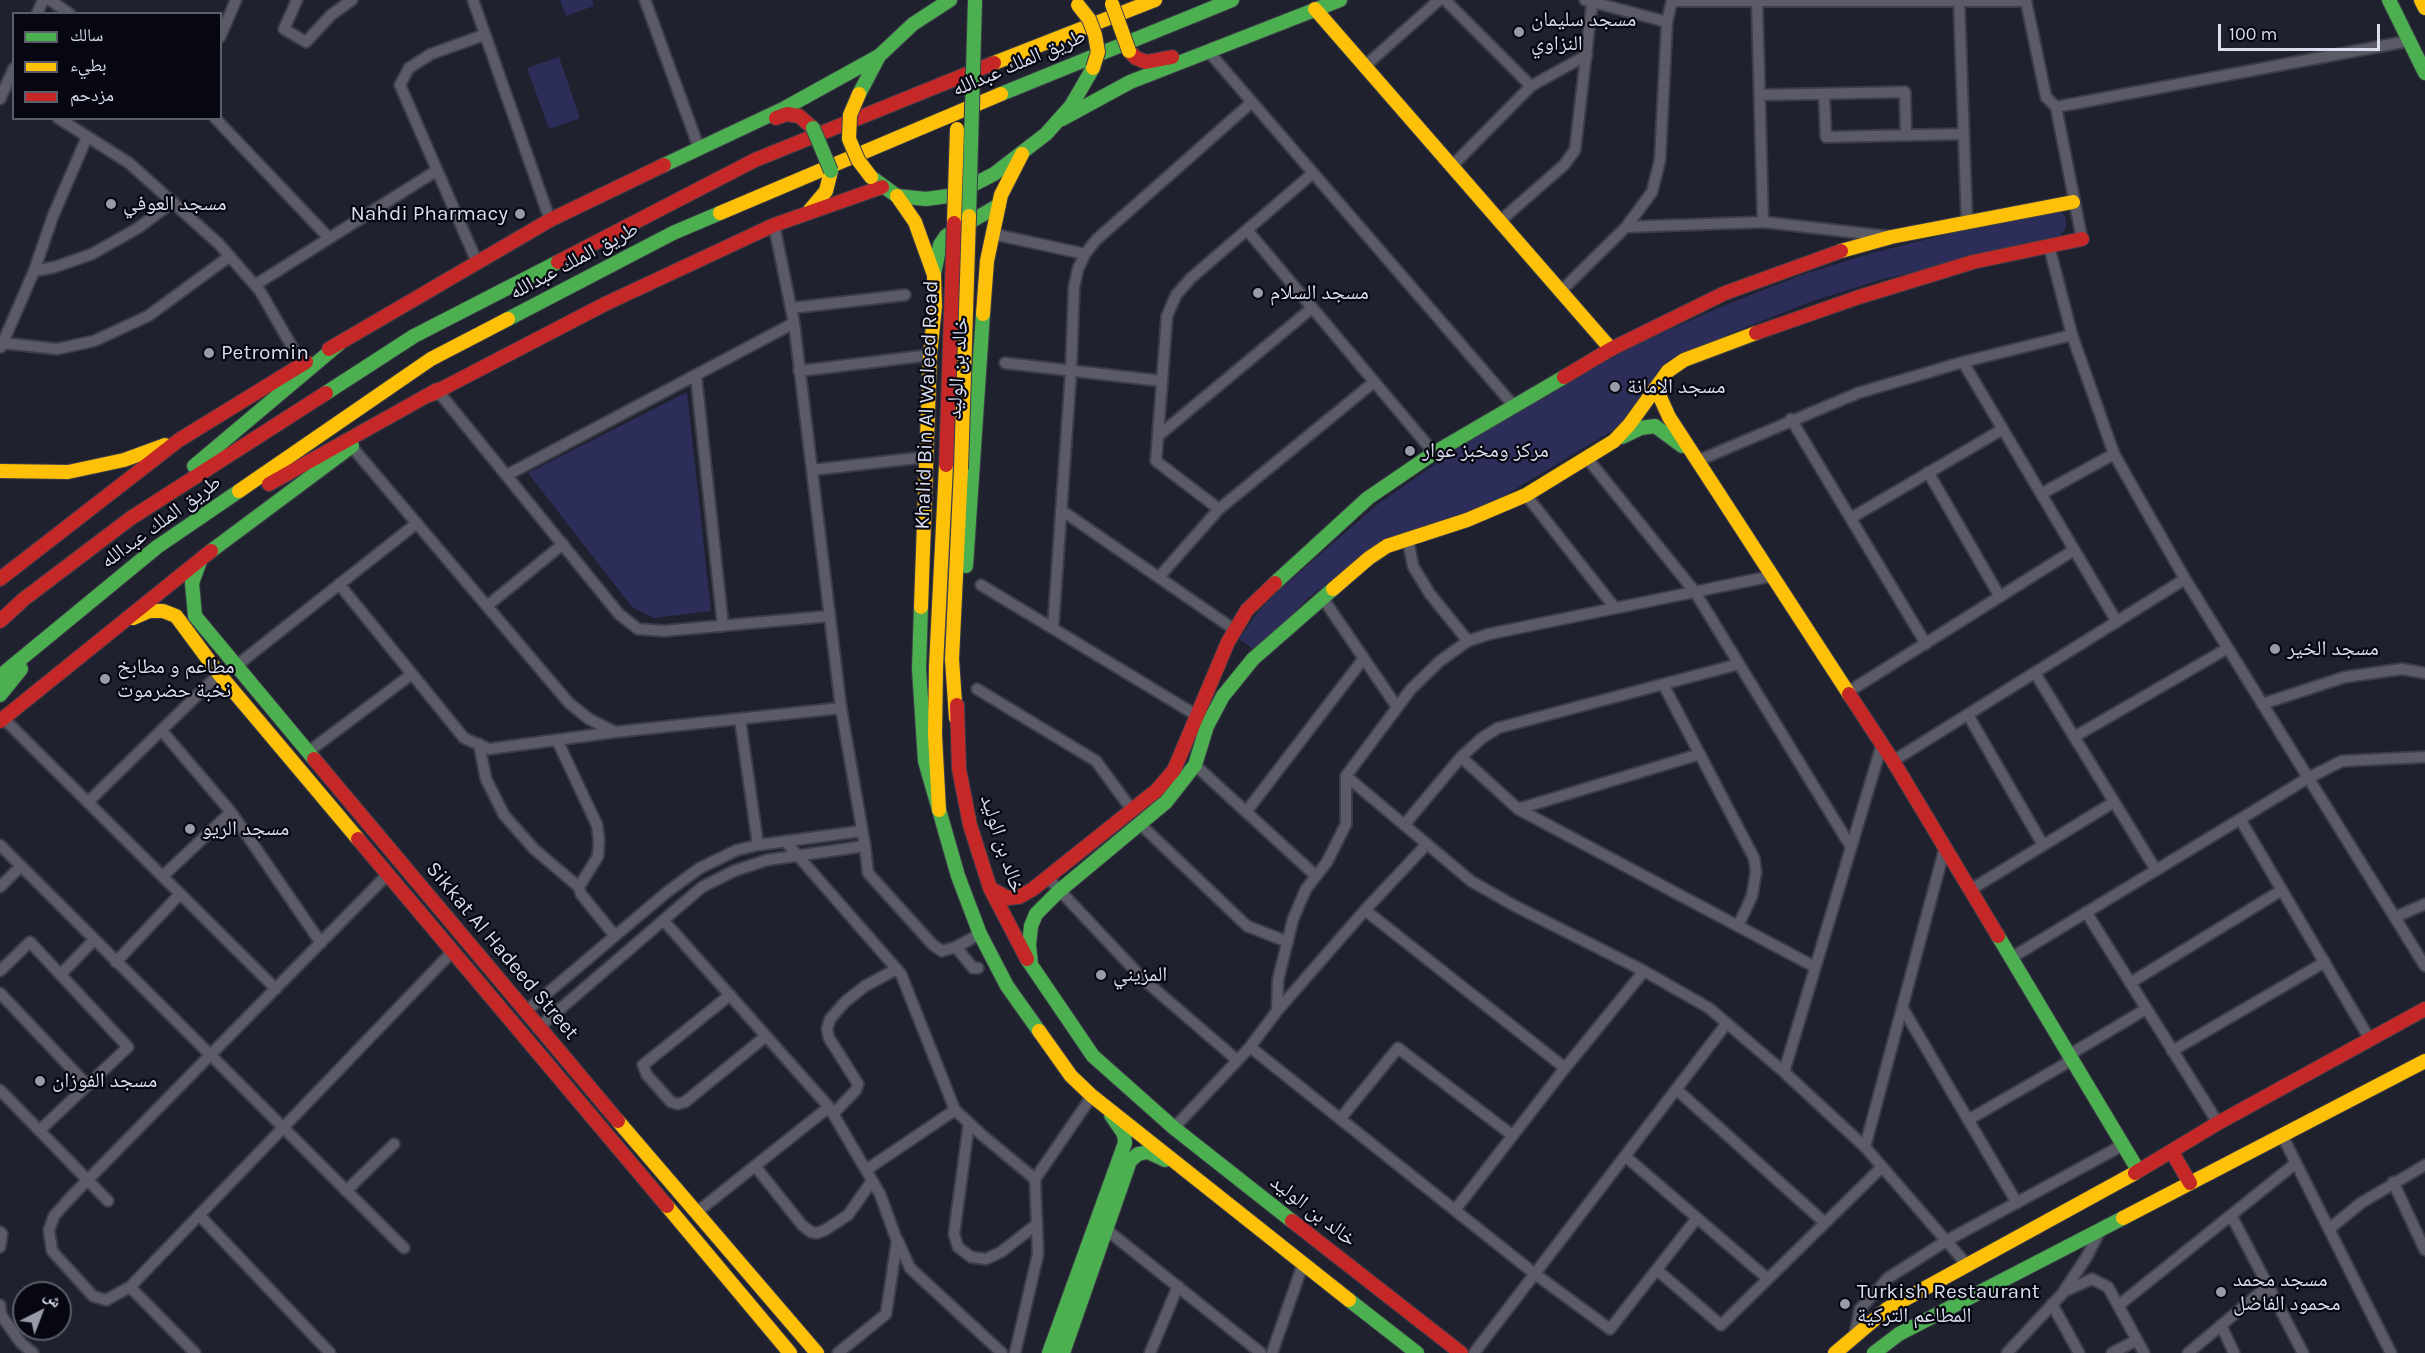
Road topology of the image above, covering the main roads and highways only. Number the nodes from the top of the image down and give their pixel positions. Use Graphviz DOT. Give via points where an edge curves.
graph roads {
  1 [pos="950,0"];
  2 [pos="964,0"];
  3 [pos="975,0"];
  4 [pos="1155,0"];
  5 [pos="1232,0"];
  6 [pos="1340,0"];
  7 [pos="2389,0"];
  8 [pos="2421,0"];
  9 [pos="1112,2"];
  10 [pos="1075,3"];
  11 [pos="932,6"];
  12 [pos="2425,8"];
  13 [pos="1315,9"];
  14 [pos="879,56"];
  15 [pos="1186,60"];
  16 [pos="2425,73"];
  17 [pos="753,122"];
  18 [pos="1057,122"];
  19 [pos="1022,154"];
  20 [pos="882,187"];
  21 [pos="897,196"];
  22 [pos="2073,202"];
  23 [pos="999,205"];
  24 [pos="805,214"];
  25 [pos="2082,239"];
  26 [pos="934,275"];
  27 [pos="339,344"];
  28 [pos="1611,349"];
  29 [pos="1661,381"];
  30 [pos="437,390"];
  31 [pos="180,440"];
  32 [pos="1614,441"];
  33 [pos="1697,461"];
  34 [pos="0,471"];
  35 [pos="131,519"];
  36 [pos="157,547"];
  37 [pos="201,561"];
  38 [pos="0,579"];
  39 [pos="24,599"];
  40 [pos="0,615"];
  41 [pos="195,616"];
  42 [pos="0,621"];
  43 [pos="119,624"];
  44 [pos="184,625"];
  45 [pos="52,631"];
  46 [pos="0,676"];
  47 [pos="0,695"];
  48 [pos="956,718"];
  49 [pos="2,720"];
  50 [pos="939,810"];
  51 [pos="990,888"];
  52 [pos="1031,967"];
  53 [pos="2425,1009"];
  54 [pos="2425,1061"];
  55 [pos="1092,1096"];
  56 [pos="2172,1152"];
  57 [pos="2138,1170"];
  58 [pos="1184,1171"];
  59 [pos="2190,1183"];
  60 [pos="790,1353"];
  61 [pos="817,1353"];
  62 [pos="1049,1353"];
  63 [pos="1063,1353"];
  64 [pos="1417,1353"];
  65 [pos="1461,1353"];
  66 [pos="1835,1353"];
  67 [pos="1874,1353"];
  1 -- 11 [label="main road, خالد بن الوليد"];
  2 -- 50 [label="main road, Khalid Bin Al Waleed Road, bridge" via="936,666"];
  3 -- 48 [label="main road, Khalid Bin Al Waleed Road, bridge" via="952,659"];
  4 -- 35 [label="main road, طريق الملك عبدالله" via="754,160 414,336"];
  5 -- 36 [label="main road, طريق الملك عبدالله" via="1085,58 673,233 431,359"];
  6 -- 13 [label="main road"];
  7 -- 16 [label="main road"];
  8 -- 12 [label="main road"];
  9 -- 15 [label="main road, bridge" via="1129,51 1136,58 1146,62 1174,57"];
  10 -- 18 [label="main road, خالد بن الوليد, bridge" via="1089,19 1098,52 1071,106"];
  11 -- 14 [label="main road, خالد بن الوليد"];
  13 -- 15 [label="main road"];
  13 -- 28 [label="main road"];
  14 -- 17 [label="main road"];
  14 -- 20 [label="main road, خالد بن الوليد, bridge" via="850,115 849,139 858,160"];
  15 -- 18 [label="main road" via="1130,82"];
  17 -- 24 [label="main road, bridge" via="793,114 813,128 831,171 822,198"];
  17 -- 27 [label="main road" via="550,220"];
  18 -- 19 [label="main road, خالد بن الوليد"];
  19 -- 21 [label="main road, خالد بن الوليد" via="994,174 948,196"];
  19 -- 23 [label="main road, خالد بن الوليد" via="1006,182"];
  20 -- 21 [label="main road, خالد بن الوليد"];
  20 -- 24 [label="main road"];
  21 -- 26 [label="main road, خالد بن الوليد" via="915,222"];
  22 -- 28 [label="main road" via="1847,249 1725,293"];
  23 -- 26 [label="main road" via="946,236 940,245"];
  23 -- 48 [label="main road, خالد بن الوليد" via="984,295"];
  24 -- 30 [label="main road" via="605,304"];
  25 -- 29 [label="main road" via="1973,262 1859,297 1684,360"];
  26 -- 50 [label="main road, خالد بن الوليد" via="920,699 925,761"];
  27 -- 31 [label="main road"];
  27 -- 35 [label="main road"];
  28 -- 51 [label="main road" via="1434,453 1368,498 1247,610 1174,770 1157,790 1019,897 1008,898"];
  29 -- 32 [label="main road"];
  29 -- 33 [label="main road" via="1660,397 1669,417"];
  30 -- 36 [label="main road"];
  30 -- 37 [label="main road" via="270,505"];
  31 -- 34 [label="main road" via="124,460 68,472"];
  31 -- 38 [label="main road"];
  32 -- 33 [label="main road" via="1655,426"];
  32 -- 52 [label="main road" via="1526,495 1467,520 1387,546 1253,659 1223,696 1207,726 1195,765 1166,802 1036,914 1029,945"];
  33 -- 57 [label="main road" via="1893,761"];
  35 -- 39 [label="main road, طريق الملك عبدالله"];
  36 -- 45 [label="main road, طريق الملك عبدالله"];
  37 -- 41 [label="main road" via="192,583"];
  37 -- 43 [label="main road"];
  39 -- 40 [label="main road"];
  39 -- 42 [label="main road, طريق الملك عبدالله"];
  41 -- 44 [label="main road"];
  41 -- 61 [label="main road, Sikkat Al Hadeed Street" via="538,1028"];
  43 -- 44 [label="main road, Sikkat Al Hadeed Street" via="149,611 163,611 176,616"];
  43 -- 49 [label="main road"];
  44 -- 60 [label="main road, Sikkat Al Hadeed Street" via="219,674"];
  45 -- 46 [label="main road, طريق الملك عبدالله"];
  45 -- 47 [label="main road"];
  48 -- 51 [label="main road, خالد بن الوليد" via="958,770"];
  50 -- 55 [label="main road, خالد بن الوليد" via="980,934 1007,986 1071,1076"];
  51 -- 52 [label="main road, خالد بن الوليد"];
  52 -- 65 [label="main road, خالد بن الوليد" via="1094,1056 1174,1128"];
  53 -- 56 [label="main road"];
  54 -- 59 [label="main road"];
  55 -- 58 [label="main road, خالد بن الوليد"];
  55 -- 62 [label="main road" via="1116,1121 1125,1143"];
  56 -- 57 [label="main road"];
  56 -- 59 [label="main road"];
  57 -- 66 [label="main road" via="1887,1309"];
  58 -- 63 [label="main road" via="1148,1152 1130,1161"];
  58 -- 64 [label="main road, خالد بن الوليد"];
  59 -- 67 [label="main road" via="1899,1334"];
}
